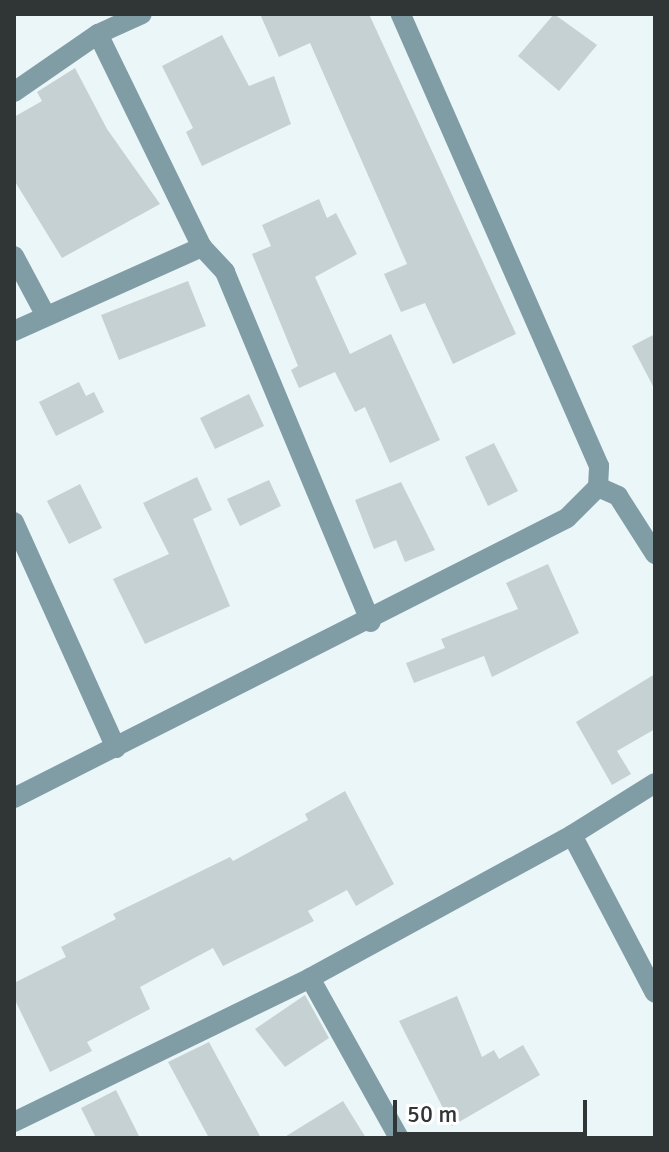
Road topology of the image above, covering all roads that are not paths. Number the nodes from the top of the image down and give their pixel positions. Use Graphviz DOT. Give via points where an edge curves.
graph roads {
  1 [pos="142,14"];
  2 [pos="401,14"];
  3 [pos="98,34"];
  4 [pos="14,92"];
  5 [pos="202,247"];
  6 [pos="14,256"];
  7 [pos="46,316"];
  8 [pos="14,331"];
  9 [pos="598,487"];
  10 [pos="14,522"];
  11 [pos="655,554"];
  12 [pos="371,622"];
  13 [pos="116,748"];
  14 [pos="655,783"];
  15 [pos="14,798"];
  16 [pos="572,835"];
  17 [pos="310,978"];
  18 [pos="655,993"];
  19 [pos="14,1122"];
  20 [pos="399,1138"];
  1 -- 3 [label="street"];
  2 -- 9 [label="street" via="599,466"];
  3 -- 4 [label="street"];
  3 -- 5 [label="street"];
  5 -- 7 [label="street"];
  5 -- 12 [label="street" via="225,272"];
  6 -- 7 [label="street"];
  7 -- 8 [label="street"];
  9 -- 11 [label="street" via="618,496"];
  9 -- 12 [label="street" via="567,518"];
  10 -- 13 [label="street"];
  12 -- 13 [label="street"];
  13 -- 15 [label="street"];
  14 -- 16 [label="street"];
  16 -- 17 [label="street"];
  16 -- 18 [label="street"];
  17 -- 19 [label="street"];
  17 -- 20 [label="street"];
}
